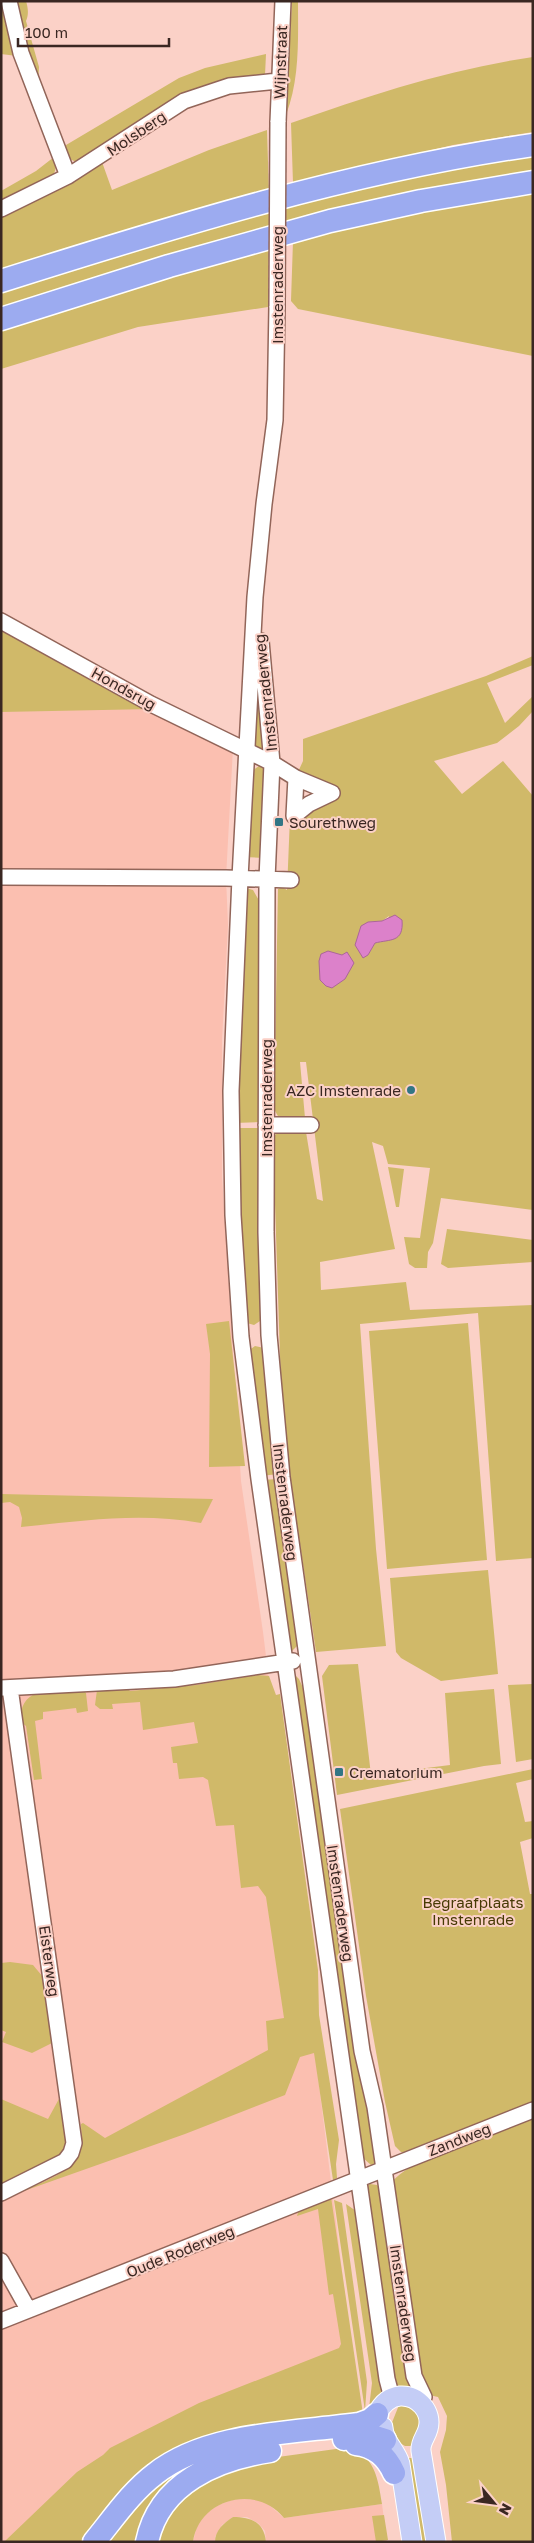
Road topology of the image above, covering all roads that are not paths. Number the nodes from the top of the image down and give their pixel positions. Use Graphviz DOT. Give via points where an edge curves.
graph roads {
  1 [pos="9,1"];
  2 [pos="283,1"];
  3 [pos="278,81"];
  4 [pos="278,122"];
  5 [pos="533,145"];
  6 [pos="68,176"];
  7 [pos="533,182"];
  8 [pos="1,209"];
  9 [pos="1,282"];
  10 [pos="1,319"];
  11 [pos="255,597"];
  12 [pos="1,621"];
  13 [pos="248,752"];
  14 [pos="272,763"];
  15 [pos="296,778"];
  16 [pos="1,877"];
  17 [pos="240,878"];
  18 [pos="267,879"];
  19 [pos="291,880"];
  20 [pos="266,1125"];
  21 [pos="311,1125"];
  22 [pos="306,1659"];
  23 [pos="285,1662"];
  24 [pos="6,1688"];
  25 [pos="533,2110"];
  26 [pos="385,2168"];
  27 [pos="358,2179"];
  28 [pos="1,2193"];
  29 [pos="1,2261"];
  30 [pos="28,2309"];
  31 [pos="1,2321"];
  32 [pos="424,2396"];
  33 [pos="384,2405"];
  34 [pos="329,2441"];
  35 [pos="389,2444"];
  36 [pos="425,2448"];
  37 [pos="394,2473"];
  38 [pos="94,2542"];
  39 [pos="147,2542"];
  40 [pos="404,2542"];
  41 [pos="412,2542"];
  42 [pos="436,2542"];
  1 -- 6 [label="street" via="27,69"];
  2 -- 3 [label="street, Wijnstraat"];
  3 -- 4 [label="street, Wijnstraat"];
  3 -- 6 [label="street, Molsberg" via="229,86 184,101"];
  4 -- 11 [label="street, Imstenraderweg, bridge" via="275,420"];
  5 -- 9 [label="highway" via="315,189 150,234"];
  6 -- 8 [label="street, Molsberg"];
  7 -- 10 [label="highway" via="330,221 169,266"];
  11 -- 13 [label="street, Imstenraderweg"];
  11 -- 14 [label="street, Imstenraderweg"];
  12 -- 13 [label="street, Hondsrug" via="151,704"];
  13 -- 14 [label="street, Hondsrug"];
  13 -- 17 [label="street, Imstenraderweg"];
  14 -- 15 [label="street, Hondsrug"];
  14 -- 18 [label="street, Imstenraderweg"];
  16 -- 17 [label="street"];
  17 -- 18 [label="street"];
  17 -- 23 [label="street, Imstenraderweg" via="231,1091 233,1214 242,1337"];
  18 -- 19 [label="street"];
  18 -- 20 [label="street, Imstenraderweg"];
  20 -- 21 [label="street"];
  20 -- 22 [label="street, Imstenraderweg" via="269,1335 282,1477"];
  22 -- 23 [label="street, Eisterweg"];
  22 -- 26 [label="street, Imstenraderweg" via="362,2051"];
  23 -- 24 [label="street, Eisterweg" via="174,1679"];
  23 -- 27 [label="street, Imstenraderweg"];
  24 -- 28 [label="street, Eisterweg" via="74,2142 65,2161"];
  25 -- 26 [label="street, Zandweg"];
  26 -- 27 [label="street, Zandweg"];
  26 -- 32 [label="street, Imstenraderweg" via="414,2376"];
  27 -- 30 [label="street, Oude Roderweg" via="60,2300"];
  27 -- 33 [label="street, Imstenraderweg" via="386,2378"];
  29 -- 30 [label="street"];
  30 -- 31 [label="street, Oude Roderweg"];
  32 -- 36 [label="main road" via="434,2406 438,2420 436,2433"];
  33 -- 35 [label="main road" via="390,2410 383,2424"];
  33 -- 36 [label="main road" via="409,2397 419,2402 426,2411 428,2428 421,2444"];
  33 -- 38 [label="highway" via="370,2420 360,2424 232,2442 195,2451 172,2462 139,2487"];
  34 -- 35 [label="highway" via="369,2435"];
  34 -- 37 [label="highway" via="378,2451"];
  34 -- 39 [label="highway" via="241,2456 198,2473 164,2504 154,2520"];
  35 -- 36 [label="main road" via="403,2454"];
  35 -- 41 [label="main road" via="400,2464"];
  36 -- 42 [label="main road"];
  37 -- 40 [label="main road"];
}
